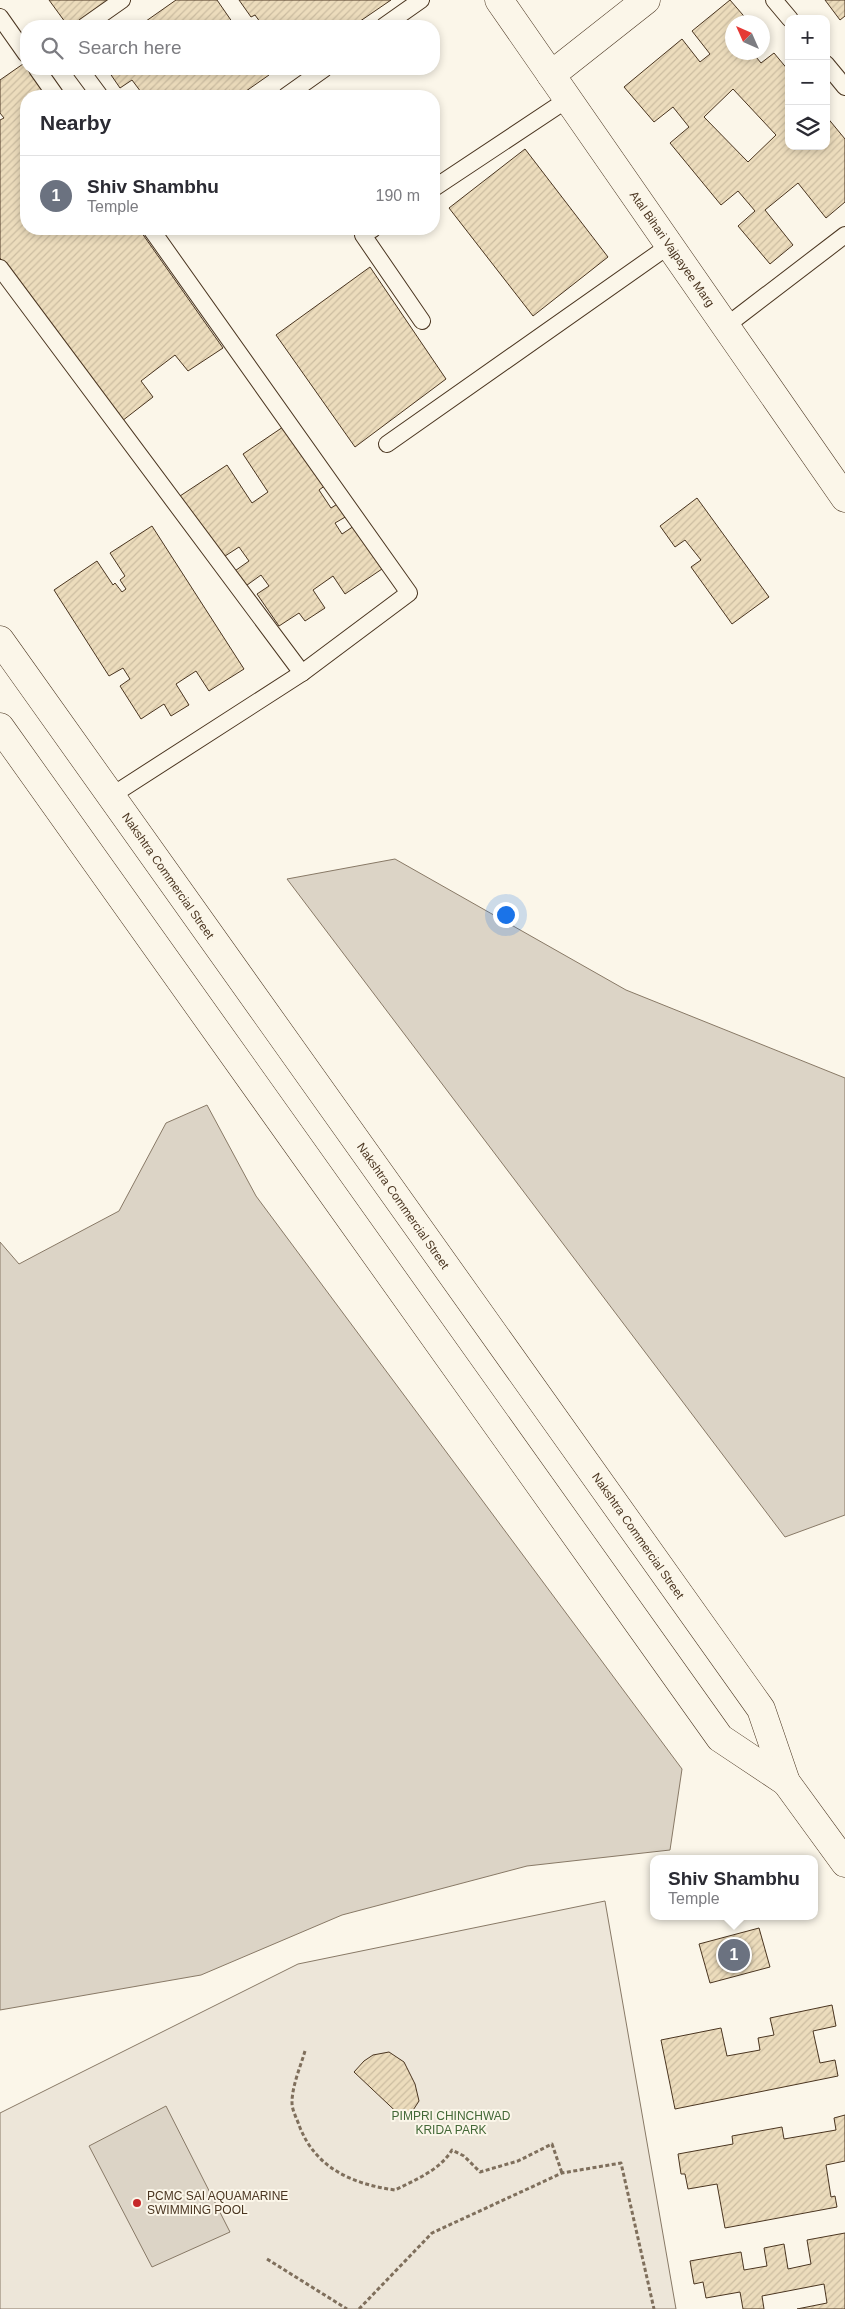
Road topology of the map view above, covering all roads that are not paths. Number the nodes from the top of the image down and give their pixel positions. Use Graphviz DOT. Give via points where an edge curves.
graph roads {
  1 [pos="122,0"];
  2 [pos="420,0"];
  3 [pos="499,0"];
  4 [pos="646,0"];
  5 [pos="774,0"];
  6 [pos="787,15"];
  7 [pos="0,17"];
  8 [pos="94,20"];
  9 [pos="392,20"];
  10 [pos="20,45"];
  11 [pos="830,69"];
  12 [pos="41,75"];
  13 [pos="84,75"];
  14 [pos="316,75"];
  15 [pos="551,75"];
  16 [pos="845,87"];
  17 [pos="52,90"];
  18 [pos="96,90"];
  19 [pos="294,90"];
  20 [pos="568,99"];
  21 [pos="440,184"];
  22 [pos="154,235"];
  23 [pos="363,235"];
  24 [pos="845,235"];
  25 [pos="670,245"];
  26 [pos="0,268"];
  27 [pos="422,321"];
  28 [pos="726,326"];
  29 [pos="387,444"];
  30 [pos="845,498"];
  31 [pos="0,640"];
  32 [pos="302,673"];
  33 [pos="0,727"];
  34 [pos="111,796"];
  35 [pos="786,1782"];
  36 [pos="845,1864"];
  1 -- 8 [label="lane"];
  2 -- 9 [label="lane"];
  3 -- 15 [label="street, Atal Bihari Vajpayee Marg"];
  4 -- 15 [label="street"];
  5 -- 6 [label="lane"];
  7 -- 10 [label="lane"];
  11 -- 16 [label="lane"];
  12 -- 17 [label="lane"];
  13 -- 18 [label="lane"];
  14 -- 19 [label="lane"];
  15 -- 20 [label="street, Atal Bihari Vajpayee Marg"];
  20 -- 21 [label="lane"];
  20 -- 25 [label="street, Atal Bihari Vajpayee Marg"];
  22 -- 32 [label="lane" via="409,593"];
  23 -- 27 [label="lane"];
  24 -- 28 [label="lane"];
  25 -- 28 [label="street, Atal Bihari Vajpayee Marg"];
  25 -- 29 [label="lane"];
  26 -- 32 [label="lane"];
  28 -- 30 [label="street, Atal Bihari Vajpayee Marg"];
  31 -- 34 [label="street, Nakshtra Commercial Street"];
  32 -- 34 [label="lane"];
  33 -- 35 [label="street, Nakshtra Commercial Street" via="720,1738"];
  34 -- 35 [label="street, Nakshtra Commercial Street" via="761,1709"];
  35 -- 36 [label="street, Nakshtra Commercial Street"];
}
